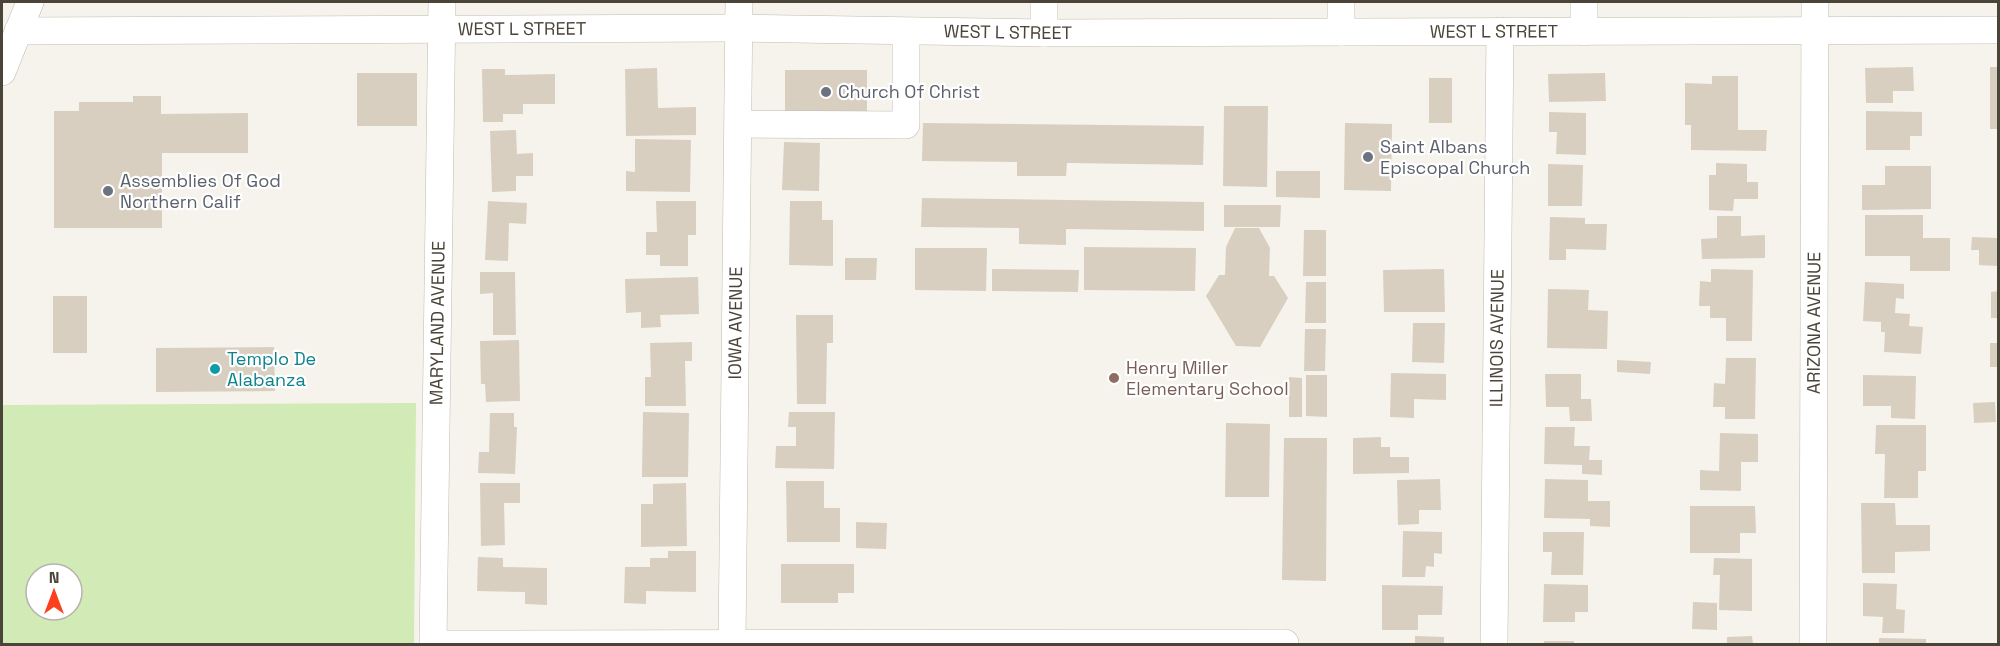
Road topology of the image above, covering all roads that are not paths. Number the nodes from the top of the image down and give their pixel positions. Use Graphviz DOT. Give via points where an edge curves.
graph roads {
  1 [pos="30,2"];
  2 [pos="442,2"];
  3 [pos="739,2"];
  4 [pos="1044,2"];
  5 [pos="1341,2"];
  6 [pos="1584,2"];
  7 [pos="1815,2"];
  8 [pos="739,28"];
  9 [pos="441,29"];
  10 [pos="1814,30"];
  11 [pos="1998,30"];
  12 [pos="18,31"];
  13 [pos="1500,31"];
  14 [pos="1584,32"];
  15 [pos="906,33"];
  16 [pos="1044,33"];
  17 [pos="1341,33"];
  18 [pos="2,72"];
  19 [pos="739,124"];
  20 [pos="1285,643"];
  21 [pos="433,644"];
  22 [pos="732,644"];
  23 [pos="1494,645"];
  24 [pos="1813,645"];
  1 -- 12 [label="street"];
  2 -- 9 [label="street, MARYLAND AVENUE"];
  3 -- 8 [label="street, IOWA AVENUE"];
  4 -- 16 [label="street"];
  5 -- 17 [label="street"];
  6 -- 14 [label="street"];
  7 -- 10 [label="street, ARIZONA AVENUE"];
  8 -- 9 [label="street, WEST L STREET"];
  8 -- 15 [label="street, WEST L STREET"];
  8 -- 19 [label="street, IOWA AVENUE"];
  9 -- 12 [label="street, WEST L STREET"];
  9 -- 21 [label="street, MARYLAND AVENUE"];
  10 -- 11 [label="street, WEST L STREET"];
  10 -- 14 [label="street, WEST L STREET"];
  10 -- 24 [label="street, ARIZONA AVENUE"];
  12 -- 18 [label="street"];
  13 -- 14 [label="street, WEST L STREET"];
  13 -- 17 [label="street, WEST L STREET"];
  13 -- 23 [label="street, ILLINOIS AVENUE"];
  15 -- 16 [label="street, WEST L STREET"];
  15 -- 19 [label="street" via="906,125"];
  16 -- 17 [label="street, WEST L STREET"];
  19 -- 22 [label="street, IOWA AVENUE"];
  20 -- 22 [label="street"];
  21 -- 22 [label="street"];
}
